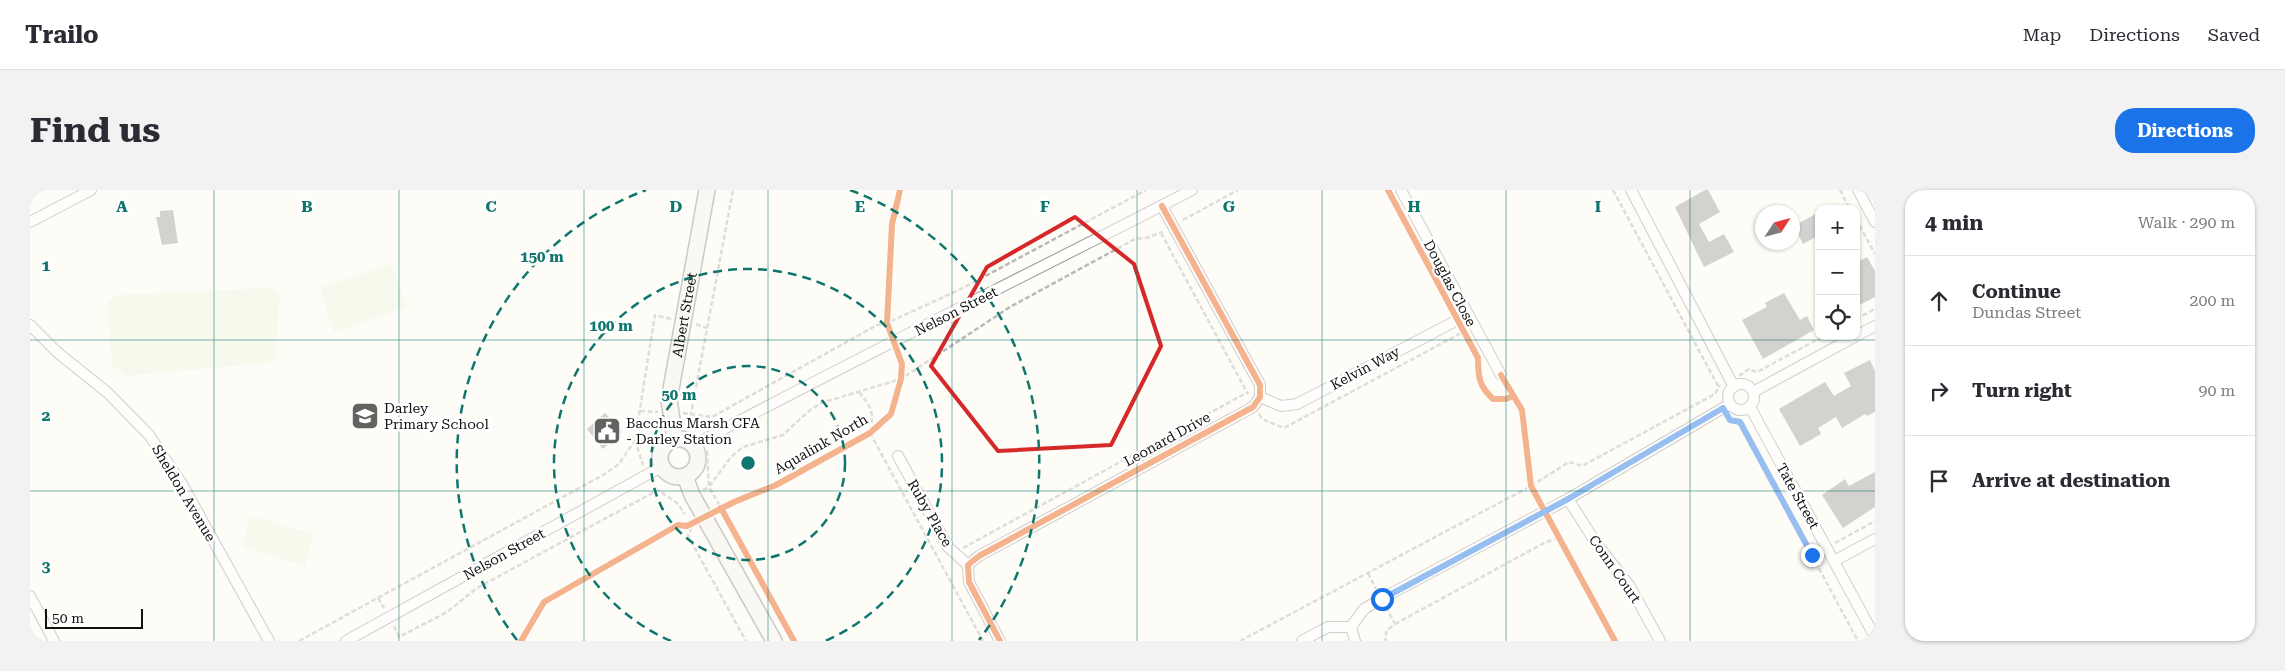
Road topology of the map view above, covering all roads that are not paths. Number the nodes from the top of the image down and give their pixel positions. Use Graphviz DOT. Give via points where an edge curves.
graph roads {
  1 [pos="91,190"];
  2 [pos="707,190"];
  3 [pos="1192,190"];
  4 [pos="1401,190"];
  5 [pos="1631,190"];
  6 [pos="1858,190"];
  7 [pos="1162,206"];
  8 [pos="30,222"];
  9 [pos="1875,222"];
  10 [pos="1467,315"];
  11 [pos="30,325"];
  12 [pos="1875,326"];
  13 [pos="1860,334"];
  14 [pos="1849,340"];
  15 [pos="1501,375"];
  16 [pos="1732,383"];
  17 [pos="1753,392"];
  18 [pos="1260,397"];
  19 [pos="1726,406"];
  20 [pos="1750,407"];
  21 [pos="675,438"];
  22 [pos="698,443"];
  23 [pos="898,456"];
  24 [pos="661,467"];
  25 [pos="685,476"];
  26 [pos="1568,499"];
  27 [pos="1875,539"];
  28 [pos="1834,561"];
  29 [pos="968,565"];
  30 [pos="30,596"];
  31 [pos="1351,627"];
  32 [pos="1875,637"];
  33 [pos="54,641"];
  34 [pos="269,641"];
  35 [pos="346,641"];
  36 [pos="774,641"];
  37 [pos="1000,641"];
  38 [pos="1302,641"];
  39 [pos="1355,641"];
  40 [pos="1660,641"];
  1 -- 8 [label="street"];
  2 -- 21 [label="street, Albert Street" via="669,400"];
  3 -- 7 [label="street, Nelson Street"];
  4 -- 10 [label="street, Douglas Close"];
  5 -- 16 [label="street"];
  6 -- 9 [label="street"];
  7 -- 18 [label="street" via="1260,385"];
  7 -- 22 [label="street, Nelson Street" via="860,357"];
  10 -- 15 [label="street, Douglas Close"];
  10 -- 18 [label="street, Kelvin Way" via="1297,404 1281,406"];
  11 -- 34 [label="street, Sheldon Avenue" via="149,435 182,484"];
  12 -- 13 [label="street"];
  14 -- 17 [label="street"];
  16 -- 17 [label="street" via="1744,385"];
  16 -- 19 [label="street"];
  17 -- 20 [label="street" via="1754,400"];
  18 -- 29 [label="street, Leonard Drive" via="1253,407 979,556"];
  19 -- 20 [label="street" via="1742,410"];
  19 -- 26 [label="street"];
  20 -- 28 [label="street, Tate Street"];
  21 -- 22 [label="street"];
  21 -- 24 [label="street" via="664,444 661,450"];
  22 -- 25 [label="street" via="698,463"];
  23 -- 29 [label="street, Ruby Place" via="948,547"];
  24 -- 25 [label="street" via="671,476"];
  24 -- 35 [label="street, Nelson Street"];
  25 -- 36 [label="street" via="692,495"];
  26 -- 31 [label="street" via="1364,609"];
  26 -- 40 [label="street, Conn Court" via="1596,543 1629,584"];
  27 -- 28 [label="street"];
  28 -- 32 [label="street, Tate Street"];
  29 -- 37 [label="street" via="969,582"];
  30 -- 33 [label="street"];
  31 -- 38 [label="street" via="1328,627"];
  31 -- 39 [label="street"];
}
